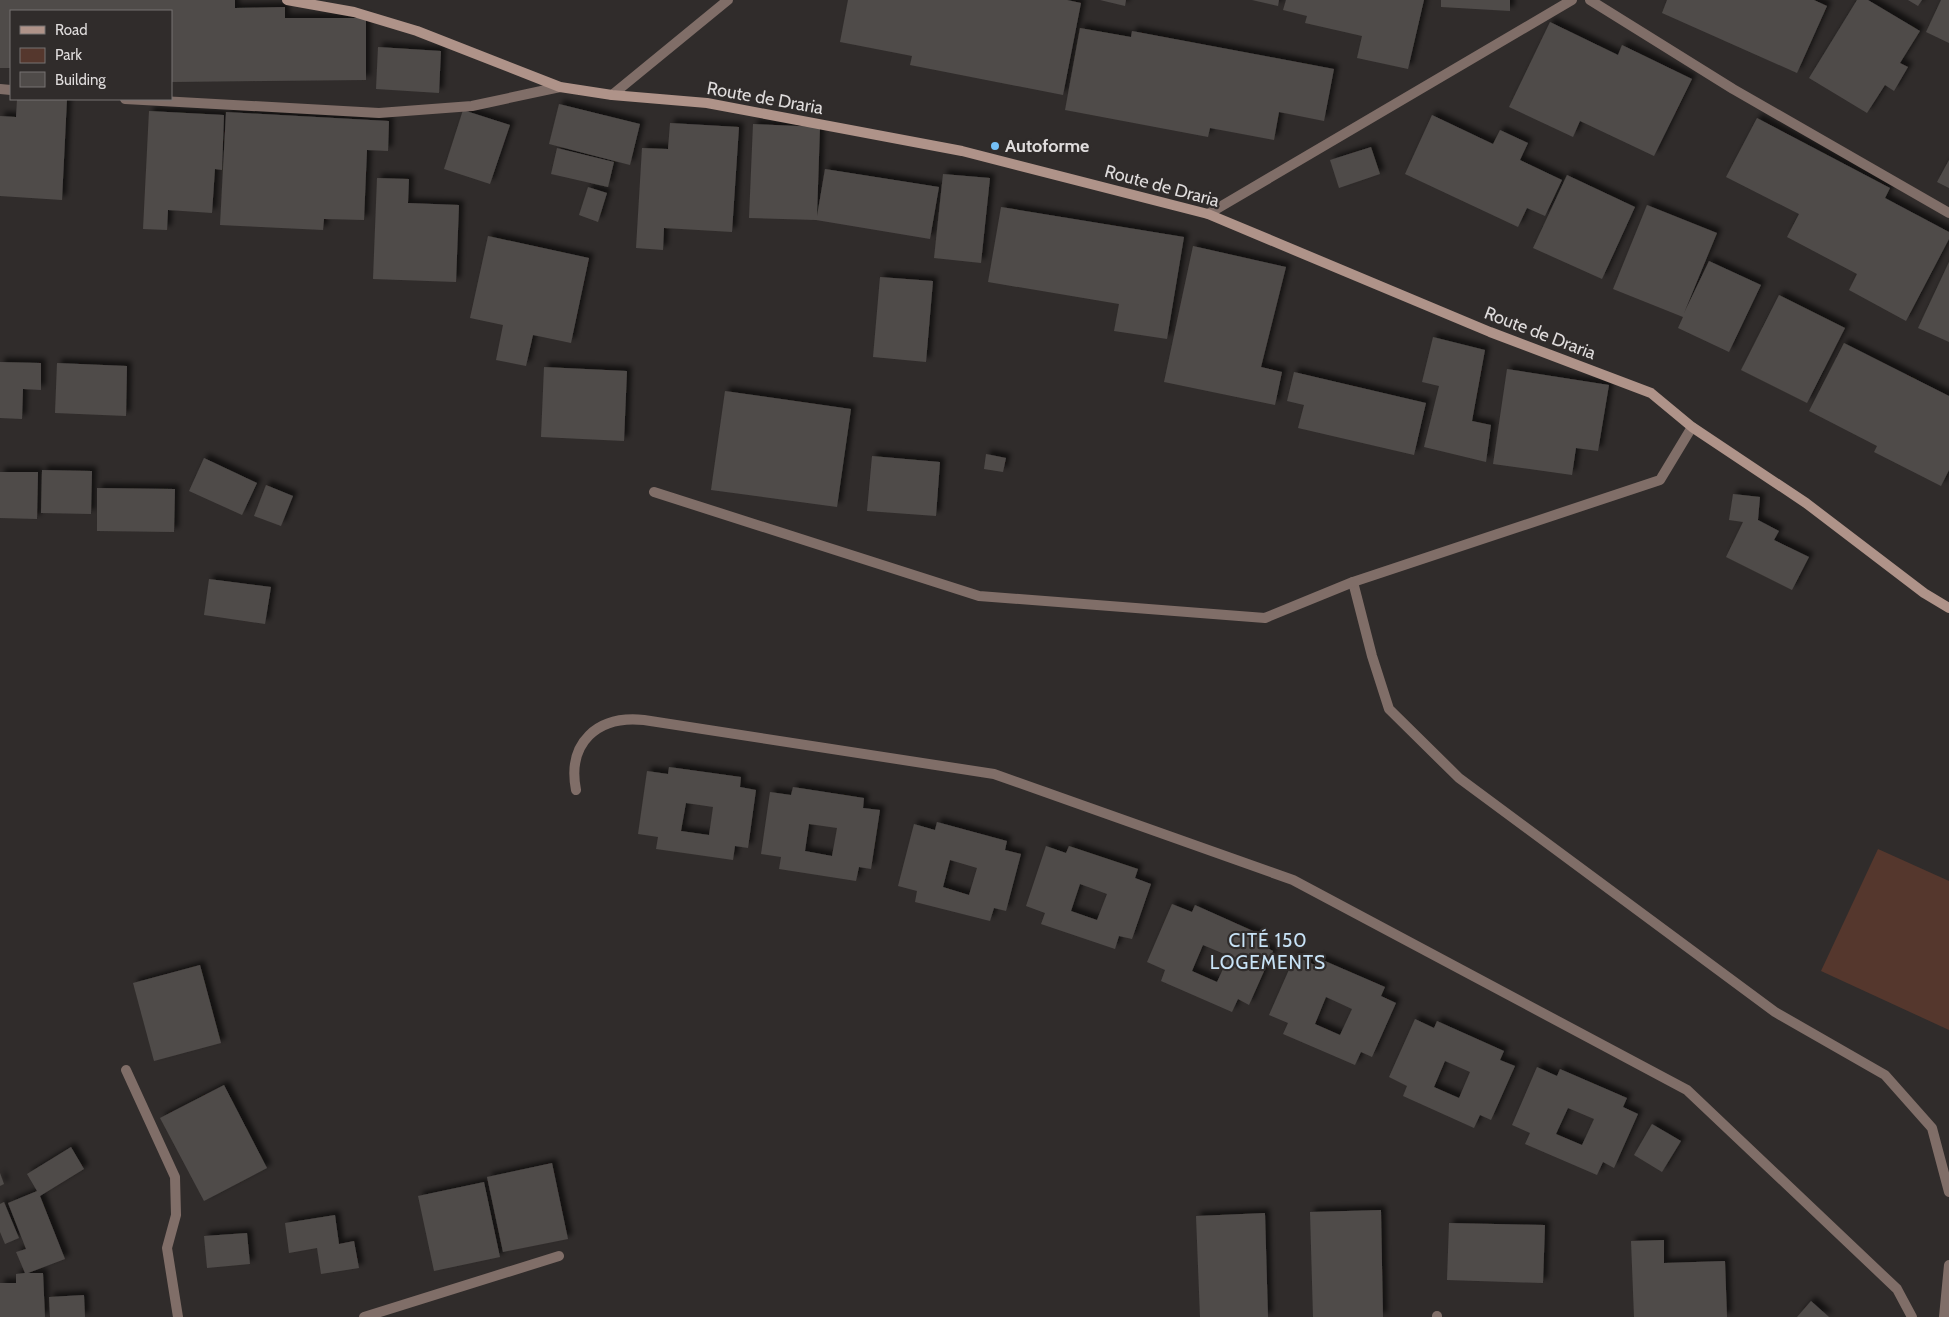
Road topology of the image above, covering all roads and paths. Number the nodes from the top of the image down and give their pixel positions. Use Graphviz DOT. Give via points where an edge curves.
graph roads {
  1 [pos="287,0"];
  2 [pos="728,0"];
  3 [pos="1572,0"];
  4 [pos="1590,0"];
  5 [pos="560,87"];
  6 [pos="612,95"];
  7 [pos="143,100"];
  8 [pos="1949,213"];
  9 [pos="1208,214"];
  10 [pos="1692,427"];
  11 [pos="654,492"];
  12 [pos="1354,582"];
  13 [pos="1949,608"];
  14 [pos="576,790"];
  15 [pos="126,1070"];
  16 [pos="1949,1192"];
  17 [pos="559,1256"];
  18 [pos="1949,1265"];
  19 [pos="178,1317"];
  20 [pos="364,1317"];
  21 [pos="1912,1317"];
  22 [pos="1944,1317"];
  1 -- 5 [label="main road, Route de Draria" via="354,12 417,31"];
  2 -- 6 [label="street"];
  3 -- 9 [label="street"];
  4 -- 8 [label="street" via="1733,89"];
  5 -- 6 [label="main road, Route de Draria"];
  5 -- 7 [label="street" via="472,106 379,113"];
  6 -- 9 [label="main road, Route de Draria" via="707,103 962,151"];
  9 -- 10 [label="main road, Route de Draria" via="1490,332 1650,393"];
  10 -- 12 [label="street" via="1660,480"];
  10 -- 13 [label="main road, Route de Draria" via="1806,503 1924,594"];
  11 -- 12 [label="street" via="978,596 1265,618"];
  12 -- 16 [label="street" via="1389,709 1458,778 1767,1006 1885,1075 1932,1128"];
  14 -- 21 [label="street" via="574,764 586,739 597,728 612,721 644,720 994,774 1293,880 1687,1090 1897,1289"];
  15 -- 19 [label="street" via="175,1177 176,1215 167,1248"];
  17 -- 20 [label="street"];
  18 -- 22 [label="street"];
}
